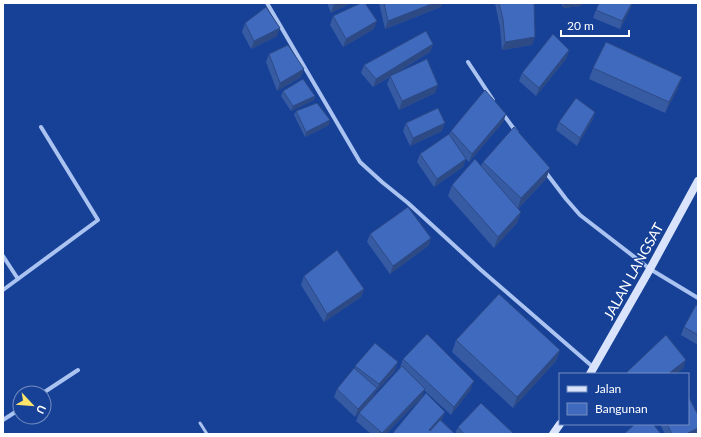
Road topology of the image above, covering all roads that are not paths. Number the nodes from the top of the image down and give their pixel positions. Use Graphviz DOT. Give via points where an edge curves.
graph roads {
  1 [pos="267,3"];
  2 [pos="468,62"];
  3 [pos="496,104"];
  4 [pos="500,110"];
  5 [pos="41,127"];
  6 [pos="518,134"];
  7 [pos="540,164"];
  8 [pos="698,181"];
  9 [pos="3,256"];
  10 [pos="650,269"];
  11 [pos="18,279"];
  12 [pos="3,290"];
  13 [pos="698,298"];
  14 [pos="78,370"];
  15 [pos="592,371"];
  16 [pos="52,388"];
  17 [pos="12,414"];
  18 [pos="3,420"];
  19 [pos="200,423"];
  20 [pos="559,425"];
  21 [pos="207,434"];
  22 [pos="553,434"];
  1 -- 15 [label="street" via="360,162"];
  2 -- 3 [label="street"];
  4 -- 6 [label="street"];
  5 -- 11 [label="street" via="98,220"];
  7 -- 10 [label="street" via="580,215"];
  8 -- 10 [label="street, JALAN LANGSAT"];
  9 -- 11 [label="street"];
  10 -- 13 [label="street"];
  10 -- 15 [label="street, JALAN LANGSAT"];
  11 -- 12 [label="street"];
  14 -- 16 [label="street"];
  17 -- 18 [label="street"];
  19 -- 21 [label="lane"];
  20 -- 22 [label="street"];
}
